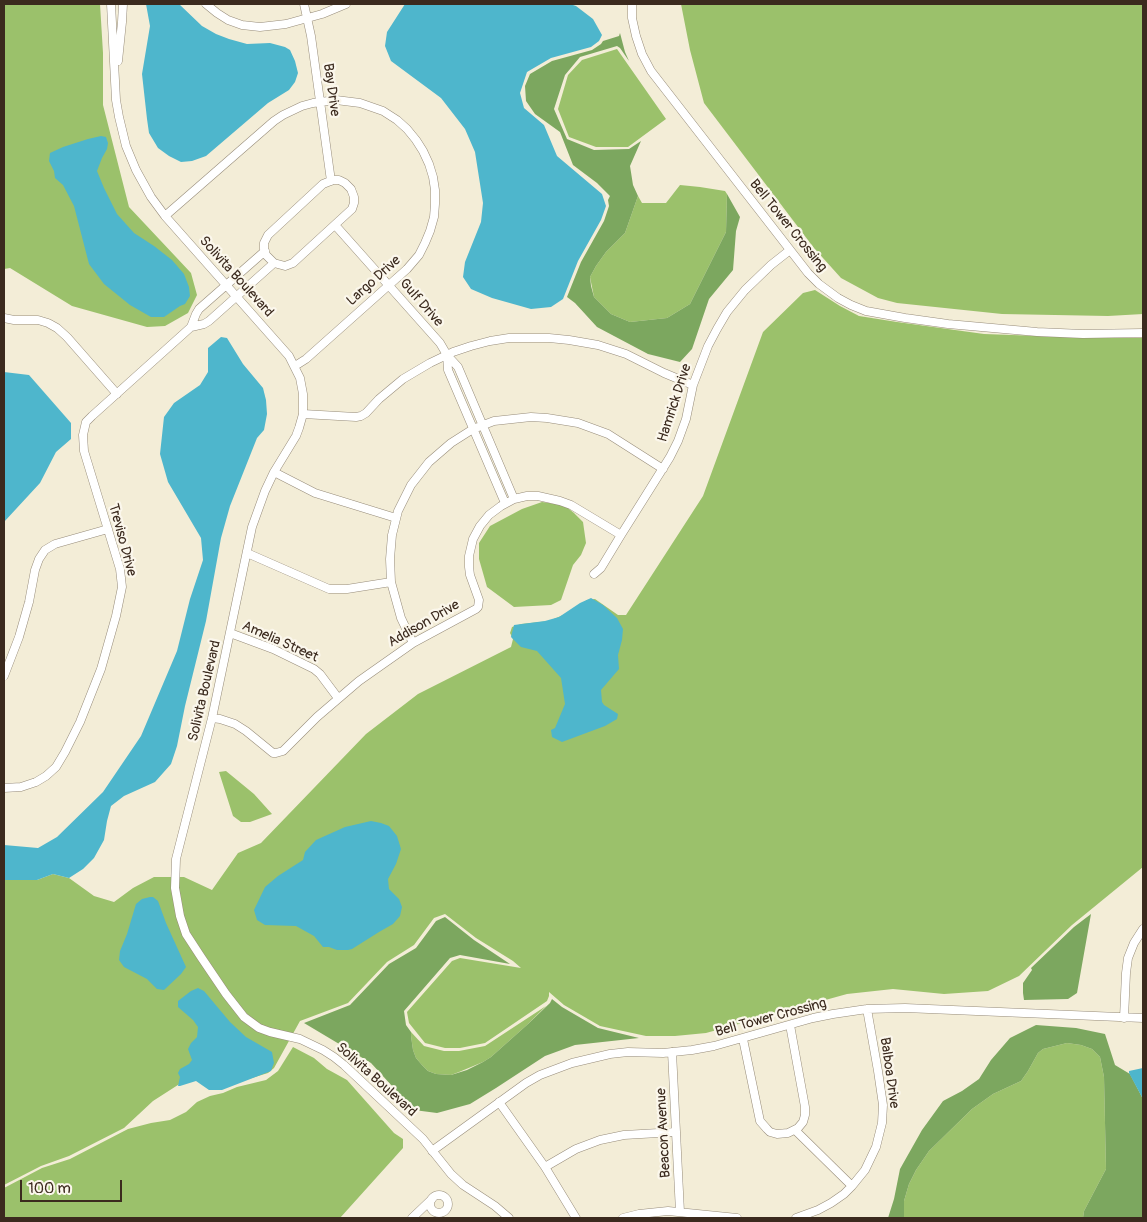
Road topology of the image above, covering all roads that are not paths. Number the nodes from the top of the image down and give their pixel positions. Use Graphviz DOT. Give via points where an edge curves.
graph roads {
  1 [pos="111,4"];
  2 [pos="123,4"];
  3 [pos="206,4"];
  4 [pos="304,4"];
  5 [pos="346,4"];
  6 [pos="632,4"];
  7 [pos="308,18"];
  8 [pos="116,83"];
  9 [pos="319,102"];
  10 [pos="330,180"];
  11 [pos="166,216"];
  12 [pos="335,224"];
  13 [pos="790,250"];
  14 [pos="265,251"];
  15 [pos="274,263"];
  16 [pos="226,285"];
  17 [pos="389,285"];
  18 [pos="237,297"];
  19 [pos="4,318"];
  20 [pos="192,327"];
  21 [pos="1143,333"];
  22 [pos="447,355"];
  23 [pos="295,366"];
  24 [pos="693,385"];
  25 [pos="117,394"];
  26 [pos="303,414"];
  27 [pos="482,425"];
  28 [pos="473,429"];
  29 [pos="663,469"];
  30 [pos="274,472"];
  31 [pos="514,499"];
  32 [pos="505,504"];
  33 [pos="396,518"];
  34 [pos="108,528"];
  35 [pos="621,535"];
  36 [pos="247,553"];
  37 [pos="594,574"];
  38 [pos="391,582"];
  39 [pos="230,633"];
  40 [pos="413,644"];
  41 [pos="4,676"];
  42 [pos="338,698"];
  43 [pos="212,718"];
  44 [pos="4,788"];
  45 [pos="1143,929"];
  46 [pos="867,1009"];
  47 [pos="1124,1018"];
  48 [pos="1143,1018"];
  49 [pos="790,1025"];
  50 [pos="743,1038"];
  51 [pos="672,1052"];
  52 [pos="499,1102"];
  53 [pos="795,1130"];
  54 [pos="676,1132"];
  55 [pos="432,1151"];
  56 [pos="545,1167"];
  57 [pos="852,1186"];
  58 [pos="434,1197"];
  59 [pos="680,1212"];
  60 [pos="412,1218"];
  61 [pos="509,1218"];
  62 [pos="576,1218"];
  63 [pos="623,1218"];
  64 [pos="737,1218"];
  65 [pos="796,1218"];
  1 -- 8 [label="street, Solivita Boulevard"];
  2 -- 8 [label="street, Solivita Boulevard"];
  3 -- 7 [label="street" via="228,20 252,27 277,26"];
  4 -- 7 [label="street, Bay Drive"];
  5 -- 7 [label="street"];
  6 -- 13 [label="street, Bell Tower Crossing" via="636,36 651,71"];
  7 -- 9 [label="street, Bay Drive"];
  8 -- 11 [label="street, Solivita Boulevard" via="122,133 131,160"];
  9 -- 10 [label="street, Bay Drive"];
  9 -- 11 [label="street, Largo Drive" via="292,110 274,122"];
  9 -- 17 [label="street, Largo Drive" via="352,101 383,111 407,129 429,164 435,190 430,231 413,262"];
  10 -- 12 [label="street" via="345,183 354,197 352,209"];
  10 -- 14 [label="street" via="268,235"];
  11 -- 16 [label="street, Solivita Boulevard"];
  12 -- 15 [label="street" via="294,263 285,266"];
  12 -- 17 [label="street, Gulf Drive"];
  13 -- 21 [label="street, Bell Tower Crossing" via="825,290 866,311 984,328 1083,334"];
  13 -- 24 [label="street, Hamrick Drive" via="754,281 727,312 708,346"];
  14 -- 15 [label="street"];
  14 -- 16 [label="street, Treviso Drive"];
  15 -- 18 [label="street, Treviso Drive"];
  16 -- 18 [label="street, Solivita Boulevard"];
  16 -- 20 [label="street, Treviso Drive" via="197,312"];
  17 -- 22 [label="street, Gulf Drive"];
  17 -- 23 [label="street, Largo Drive"];
  18 -- 20 [label="street, Treviso Drive" via="207,323"];
  18 -- 23 [label="street, Solivita Boulevard"];
  19 -- 25 [label="street" via="38,320 57,328"];
  20 -- 25 [label="street, Treviso Drive"];
  22 -- 24 [label="street" via="509,338 570,340 626,354"];
  22 -- 26 [label="street" via="403,379 361,416"];
  22 -- 27 [label="street, Gulf Drive" via="458,367"];
  22 -- 28 [label="street, Gulf Drive" via="448,370"];
  23 -- 26 [label="street, Solivita Boulevard" via="302,386"];
  24 -- 29 [label="street, Hamrick Drive" via="682,430"];
  25 -- 34 [label="street, Treviso Drive" via="86,422 83,435 84,451"];
  26 -- 30 [label="street, Solivita Boulevard" via="300,428"];
  27 -- 28 [label="street"];
  27 -- 29 [label="street" via="531,417 578,423 608,434"];
  27 -- 31 [label="street, Gulf Drive"];
  28 -- 32 [label="street, Gulf Drive"];
  28 -- 33 [label="street" via="443,449 422,469"];
  29 -- 35 [label="street, Hamrick Drive"];
  30 -- 33 [label="street" via="315,493"];
  30 -- 36 [label="street, Solivita Boulevard" via="258,508"];
  31 -- 32 [label="street, Addison Drive"];
  31 -- 35 [label="street, Addison Drive" via="538,496 560,501"];
  32 -- 40 [label="street, Addison Drive" via="484,520 471,546 469,567 479,600 478,607"];
  33 -- 38 [label="street" via="390,547"];
  34 -- 41 [label="street" via="45,550 35,570 30,602"];
  34 -- 44 [label="street, Treviso Drive" via="122,587 101,670 80,722 56,767 36,782"];
  35 -- 37 [label="street, Hamrick Drive"];
  36 -- 38 [label="street" via="334,590"];
  36 -- 39 [label="street, Solivita Boulevard"];
  38 -- 40 [label="street" via="400,618"];
  39 -- 42 [label="street, Amelia Street" via="314,669"];
  39 -- 43 [label="street, Solivita Boulevard"];
  40 -- 42 [label="street, Addison Drive"];
  42 -- 43 [label="street, Addison Drive" via="283,751 276,753 236,724"];
  43 -- 55 [label="street, Solivita Boulevard" via="175,868 176,897 186,934 244,1017 259,1028 300,1039 334,1057"];
  45 -- 47 [label="street" via="1128,958"];
  46 -- 47 [label="street, Bell Tower Crossing"];
  46 -- 49 [label="street, Bell Tower Crossing"];
  46 -- 57 [label="street, Balboa Drive" via="883,1114 873,1155"];
  47 -- 48 [label="street, Bell Tower Crossing"];
  49 -- 50 [label="street, Bell Tower Crossing"];
  49 -- 53 [label="street" via="805,1107 802,1122"];
  50 -- 51 [label="street, Bell Tower Crossing"];
  50 -- 53 [label="street" via="760,1120 773,1133"];
  51 -- 52 [label="street, Bell Tower Crossing" via="628,1052 572,1063 540,1075"];
  51 -- 54 [label="street, Beacon Avenue"];
  52 -- 55 [label="street, Bell Tower Crossing"];
  52 -- 56 [label="street"];
  53 -- 57 [label="street"];
  54 -- 56 [label="street" via="600,1140"];
  54 -- 59 [label="street, Beacon Avenue"];
  55 -- 61 [label="street, Solivita Boulevard" via="463,1185"];
  56 -- 62 [label="street"];
  57 -- 65 [label="street, Balboa Drive" via="832,1203"];
  58 -- 60 [label="street"];
  59 -- 63 [label="street" via="654,1212"];
  59 -- 64 [label="street"];
}
